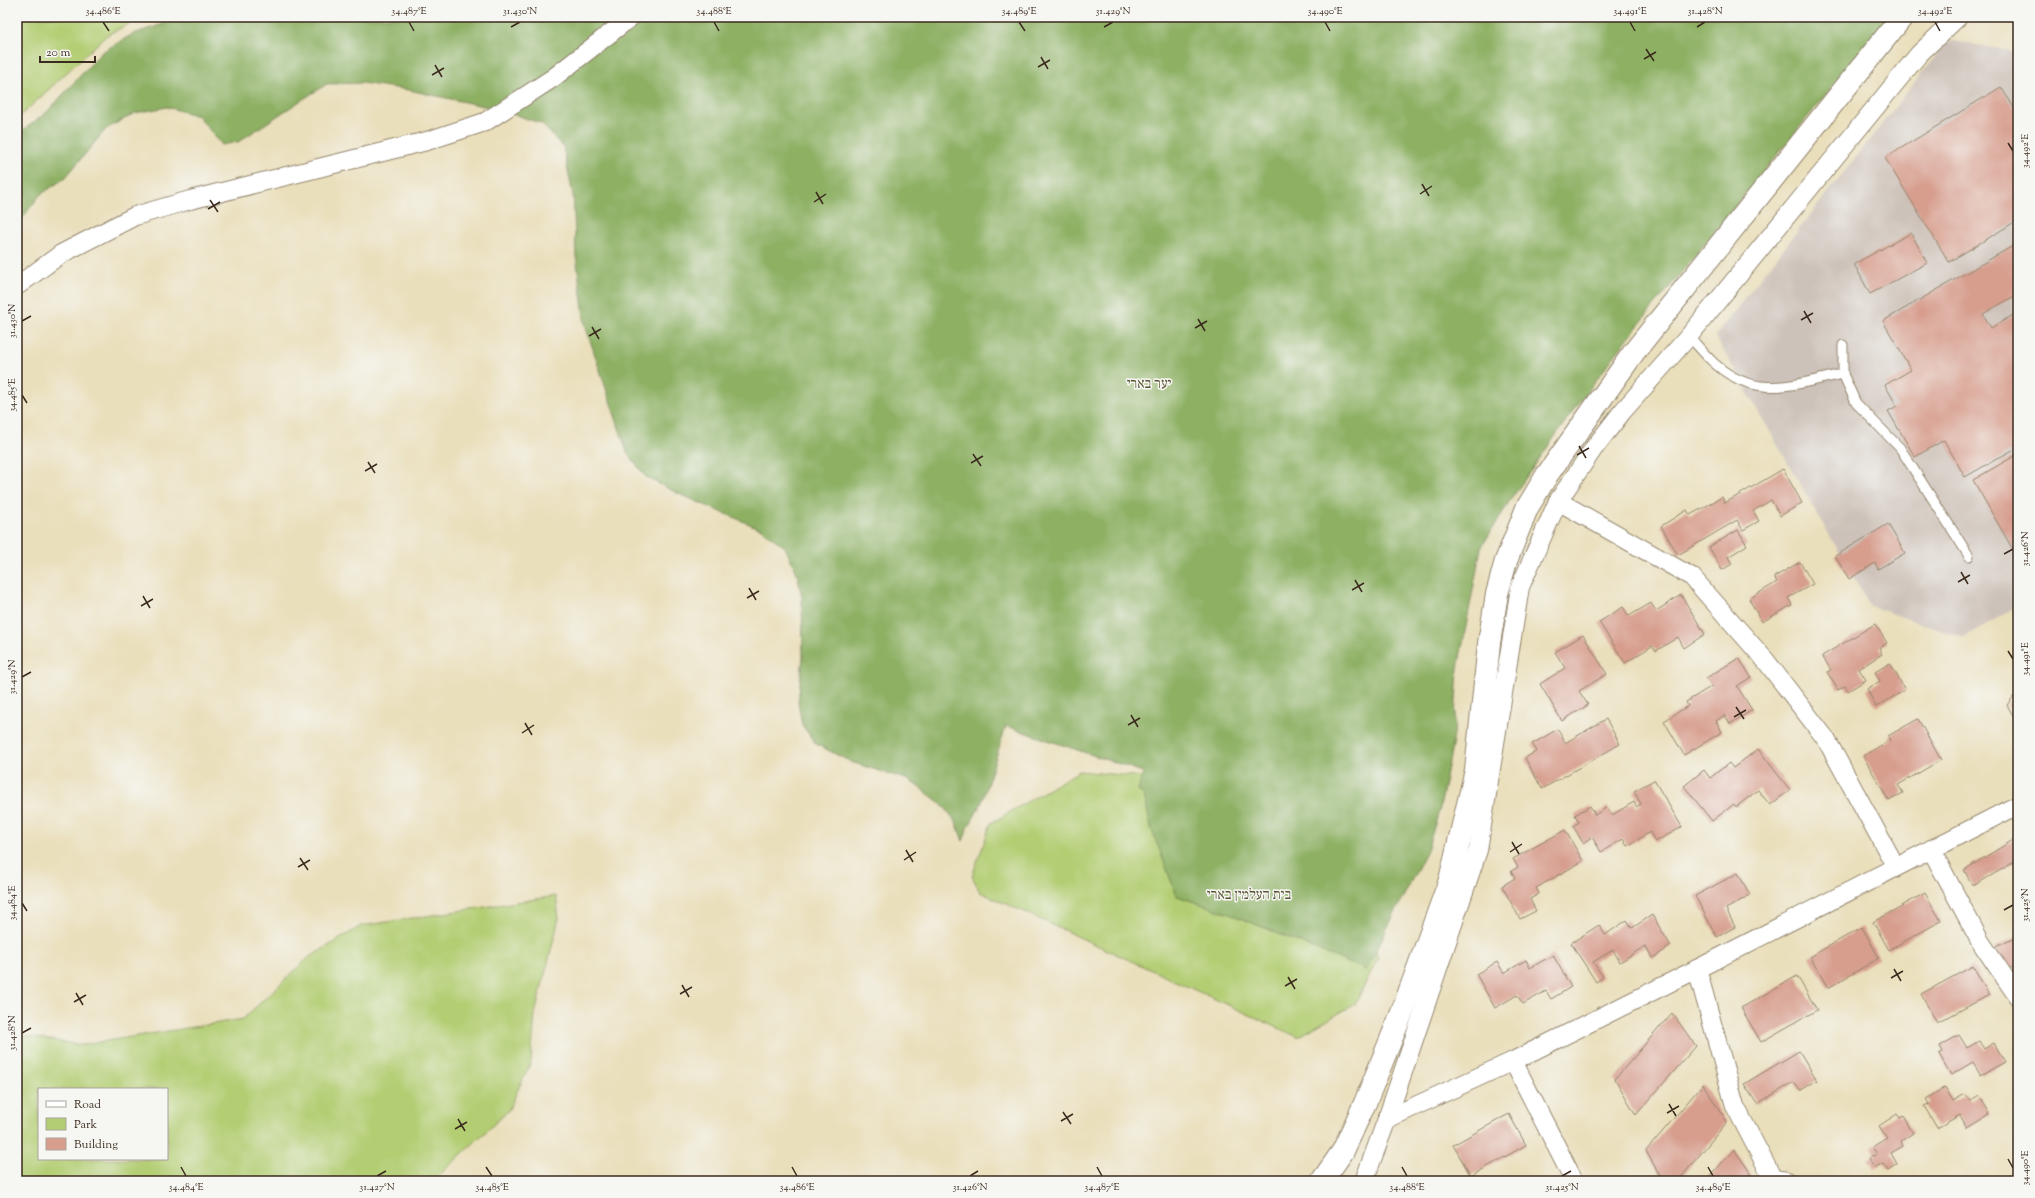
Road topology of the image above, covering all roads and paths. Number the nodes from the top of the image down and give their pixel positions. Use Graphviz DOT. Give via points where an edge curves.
graph roads {
  1 [pos="631,17"];
  2 [pos="1902,17"];
  3 [pos="1958,17"];
  4 [pos="17,286"];
  5 [pos="1688,336"];
  6 [pos="1843,345"];
  7 [pos="1843,374"];
  8 [pos="1558,501"];
  9 [pos="1968,556"];
  10 [pos="2018,805"];
  11 [pos="1931,848"];
  12 [pos="1896,867"];
  13 [pos="1697,969"];
  14 [pos="2018,997"];
  15 [pos="1513,1061"];
  16 [pos="1387,1119"];
  17 [pos="1777,1180"];
  18 [pos="1322,1181"];
  19 [pos="1364,1181"];
  20 [pos="1574,1181"];
  1 -- 4 [label="street" via="552,78 484,122 427,141 190,200 136,216 61,254"];
  2 -- 18 [label="street" via="1634,352 1547,475 1527,508 1506,561 1497,594 1489,643 1476,770 1450,880 1401,1015 1365,1103 1343,1150"];
  3 -- 5 [label="street" via="1919,54"];
  5 -- 7 [label="lane" via="1714,364 1750,385 1792,385"];
  5 -- 8 [label="street" via="1622,412"];
  6 -- 7 [label="lane"];
  7 -- 9 [label="lane" via="1856,403 1900,448"];
  8 -- 12 [label="street" via="1692,577 1766,661 1826,738"];
  8 -- 16 [label="street" via="1520,587 1478,850"];
  10 -- 11 [label="street"];
  11 -- 12 [label="street"];
  11 -- 14 [label="street" via="1980,941"];
  12 -- 13 [label="street"];
  13 -- 15 [label="street"];
  13 -- 17 [label="street" via="1735,1106"];
  15 -- 16 [label="street"];
  15 -- 20 [label="street"];
  16 -- 19 [label="street"];
}
